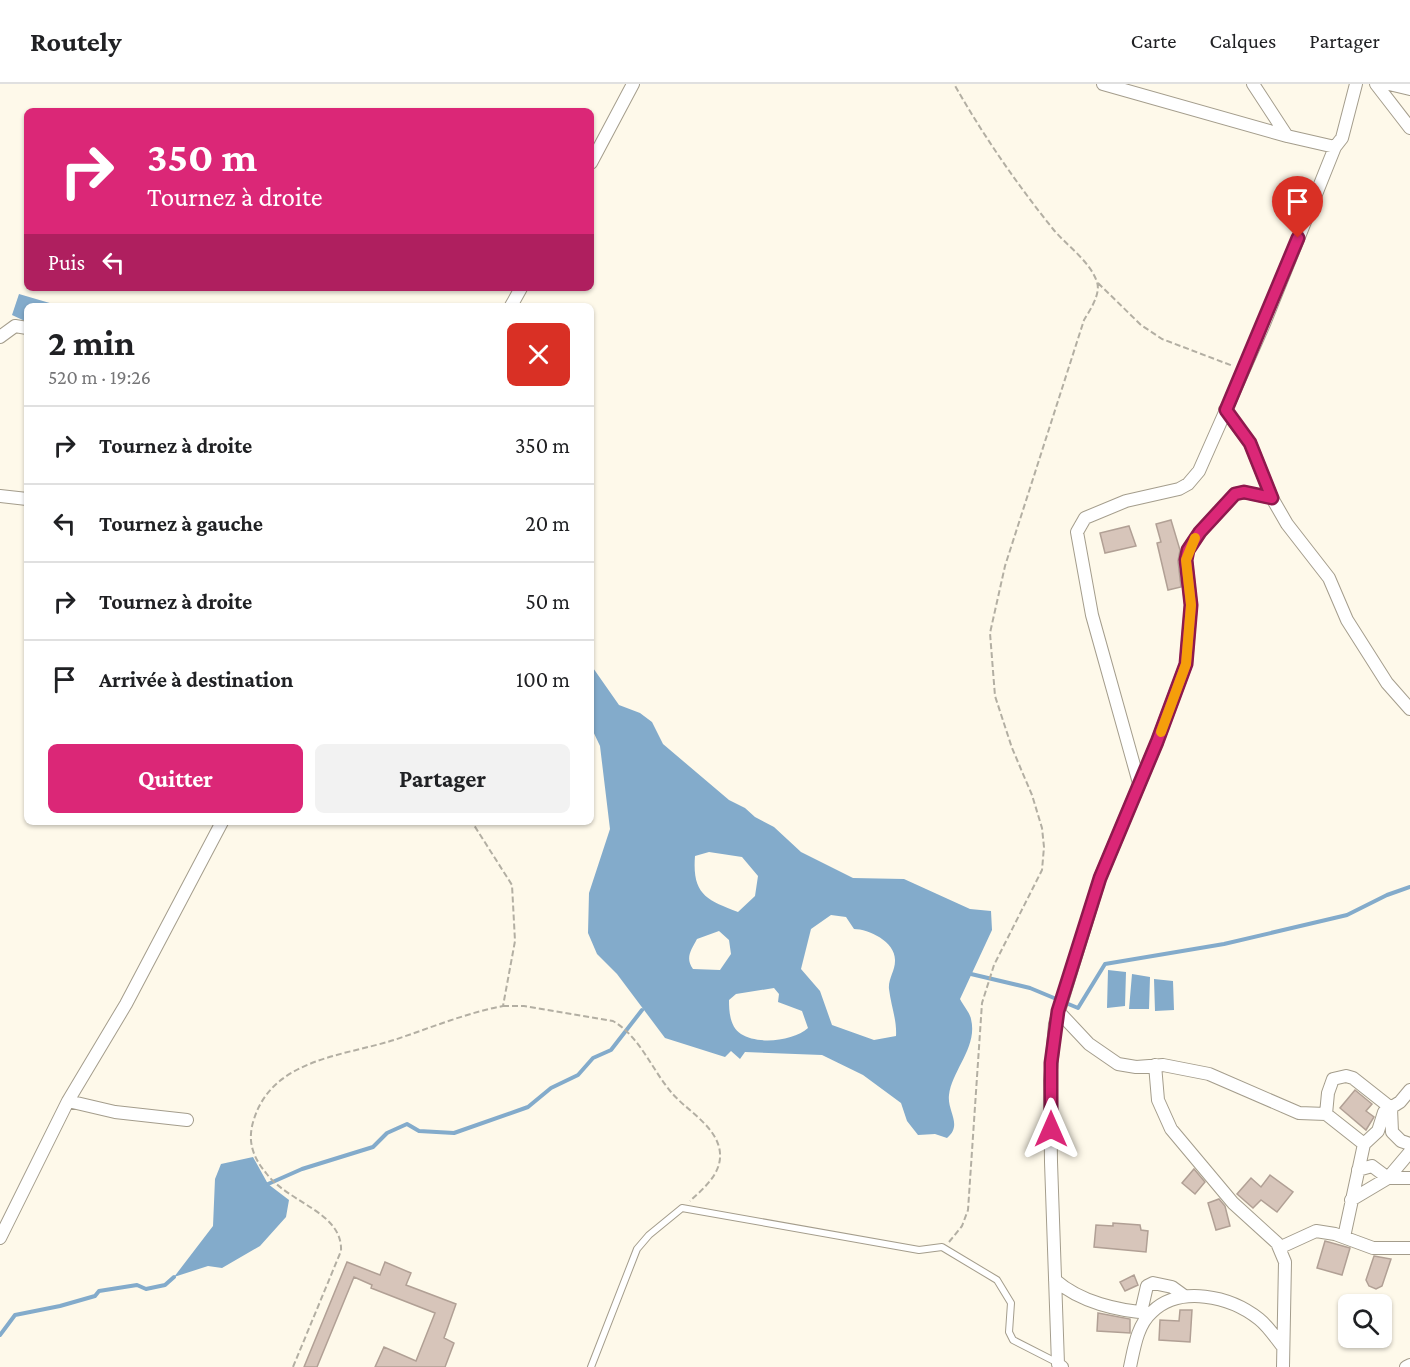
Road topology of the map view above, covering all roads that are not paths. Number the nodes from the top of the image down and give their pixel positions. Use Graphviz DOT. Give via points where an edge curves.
graph roads {
  1 [pos="633,84"];
  2 [pos="1103,84"];
  3 [pos="1253,84"];
  4 [pos="1356,84"];
  5 [pos="1376,84"];
  6 [pos="1389,84"];
  7 [pos="1409,87"];
  8 [pos="1410,128"];
  9 [pos="1287,136"];
  10 [pos="1335,147"];
  11 [pos="594,157"];
  12 [pos="24,328"];
  13 [pos="0,337"];
  14 [pos="1226,410"];
  15 [pos="0,496"];
  16 [pos="1272,498"];
  17 [pos="24,499"];
  18 [pos="1410,709"];
  19 [pos="1139,783"];
  20 [pos="220,825"];
  21 [pos="1058,1011"];
  22 [pos="1155,1065"];
  23 [pos="1410,1090"];
  24 [pos="68,1101"];
  25 [pos="1400,1106"];
  26 [pos="1326,1114"];
  27 [pos="187,1120"];
  28 [pos="1364,1144"];
  29 [pos="1410,1144"];
  30 [pos="1410,1152"];
  31 [pos="1358,1170"];
  32 [pos="1388,1178"];
  33 [pos="1410,1178"];
  34 [pos="1350,1200"];
  35 [pos="0,1238"];
  36 [pos="1344,1238"];
  37 [pos="1281,1247"];
  38 [pos="1410,1248"];
  39 [pos="1055,1280"];
  40 [pos="1183,1295"];
  41 [pos="1146,1312"];
  42 [pos="1283,1347"];
  43 [pos="1410,1365"];
  44 [pos="1059,1366"];
  45 [pos="591,1367"];
  46 [pos="1130,1367"];
  47 [pos="1283,1367"];
  48 [pos="1406,1367"];
  1 -- 11 [label="street"];
  2 -- 9 [label="street"];
  3 -- 9 [label="street"];
  4 -- 10 [label="street" via="1342,138"];
  5 -- 8 [label="street"];
  6 -- 7 [label="street"];
  9 -- 10 [label="street"];
  10 -- 14 [label="street"];
  12 -- 13 [label="street" via="15,326"];
  14 -- 16 [label="street" via="1250,443"];
  14 -- 19 [label="street" via="1199,471 1188,484 1126,501 1085,518 1077,532 1092,615"];
  15 -- 17 [label="street"];
  16 -- 18 [label="street" via="1329,578 1344,614 1387,683"];
  16 -- 19 [label="street" via="1235,494 1188,550 1191,605 1186,664"];
  19 -- 21 [label="street" via="1100,878"];
  20 -- 24 [label="street" via="126,1004"];
  21 -- 22 [label="street" via="1079,1035 1111,1060 1126,1066"];
  21 -- 39 [label="street" via="1050,1081"];
  22 -- 26 [label="street" via="1220,1077 1299,1113"];
  22 -- 37 [label="street" via="1158,1100 1171,1129 1233,1203"];
  23 -- 25 [label="street"];
  24 -- 27 [label="street" via="115,1112"];
  24 -- 35 [label="street"];
  25 -- 26 [label="street" via="1346,1076 1333,1080"];
  25 -- 28 [label="street" via="1382,1115 1378,1131"];
  25 -- 29 [label="street" via="1392,1132"];
  26 -- 28 [label="street"];
  28 -- 31 [label="street"];
  30 -- 32 [label="street"];
  31 -- 32 [label="street" via="1372,1166"];
  31 -- 34 [label="street"];
  32 -- 33 [label="street"];
  32 -- 34 [label="street"];
  34 -- 36 [label="street"];
  36 -- 37 [label="street" via="1316,1231"];
  36 -- 38 [label="street" via="1372,1248"];
  37 -- 42 [label="street" via="1286,1262"];
  39 -- 41 [label="street" via="1065,1289 1104,1306"];
  39 -- 44 [label="street"];
  40 -- 41 [label="street"];
  40 -- 41 [label="street" via="1172,1287 1153,1283 1147,1286"];
  40 -- 42 [label="street" via="1203,1296 1252,1314"];
  41 -- 46 [label="street"];
  42 -- 47 [label="street"];
  43 -- 48 [label="street"];
  44 -- 45 [label="lane" via="1013,1340 1009,1332 1011,1302 997,1280 942,1247 919,1250 682,1208 638,1249"];
}
